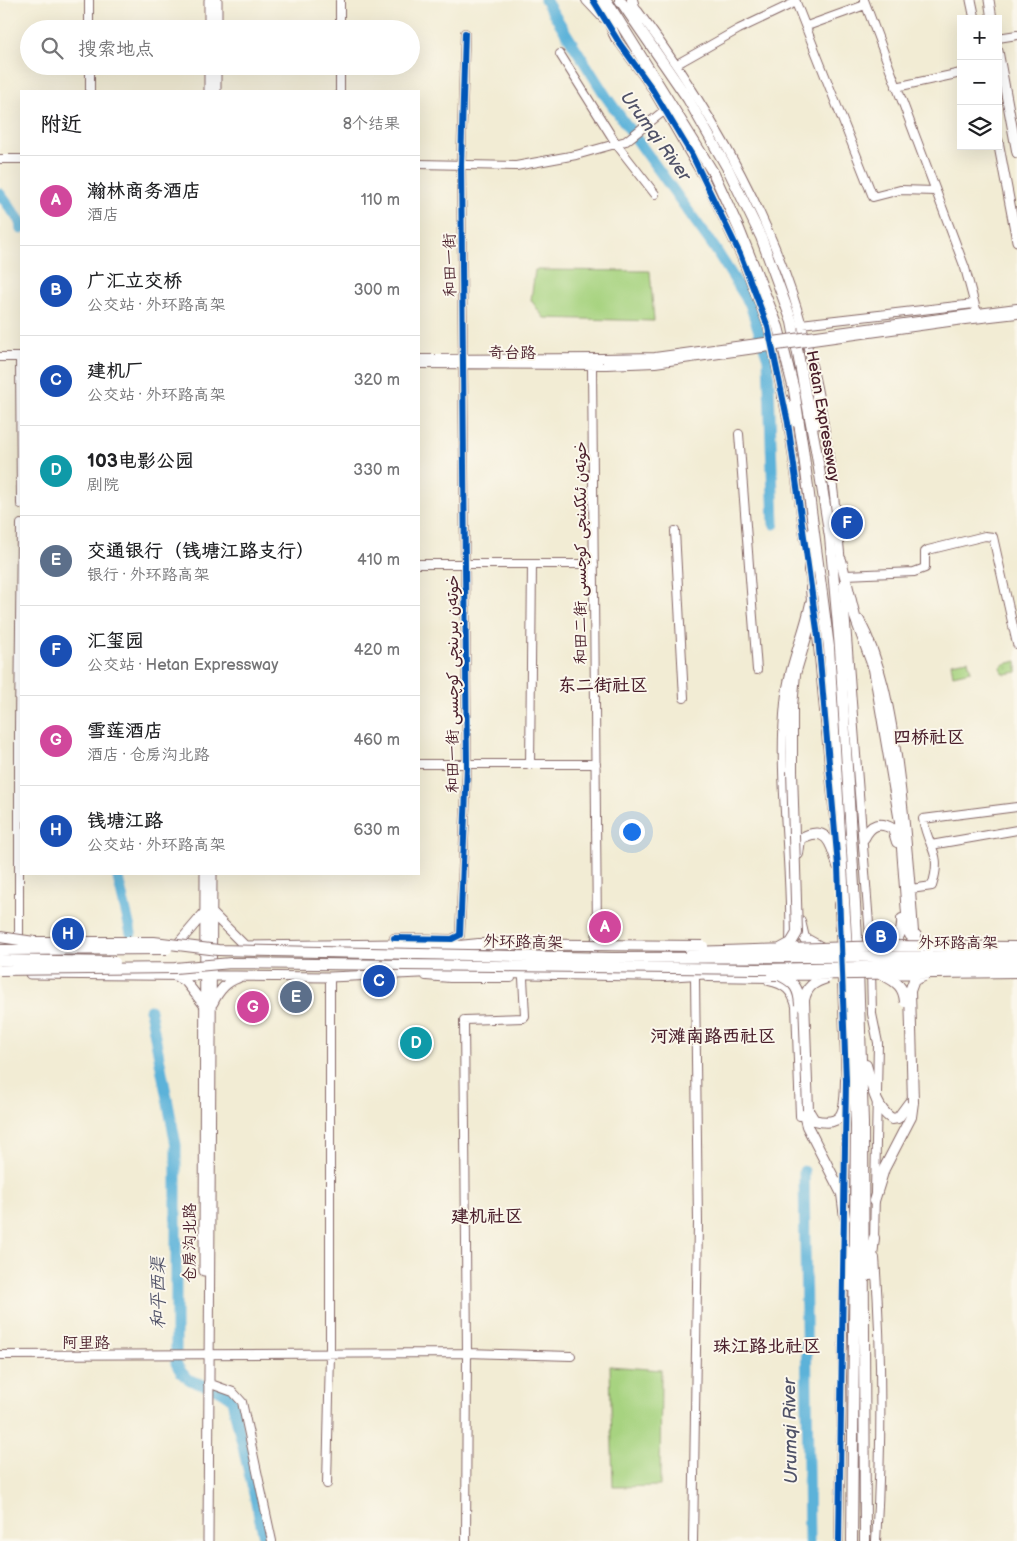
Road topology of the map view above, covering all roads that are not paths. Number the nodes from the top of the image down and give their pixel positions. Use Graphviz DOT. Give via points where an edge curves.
graph roads {
  1 [pos="89,0"];
  2 [pos="209,0"];
  3 [pos="217,0"];
  4 [pos="340,0"];
  5 [pos="587,0"];
  6 [pos="593,0"];
  7 [pos="600,0"];
  8 [pos="606,0"];
  9 [pos="620,0"];
  10 [pos="971,0"];
  11 [pos="989,0"];
  12 [pos="796,1"];
  13 [pos="632,2"];
  14 [pos="864,3"];
  15 [pos="974,15"];
  16 [pos="991,15"];
  17 [pos="603,17"];
  18 [pos="90,20"];
  19 [pos="209,20"];
  20 [pos="217,20"];
  21 [pos="340,20"];
  22 [pos="807,26"];
  23 [pos="465,33"];
  24 [pos="642,34"];
  25 [pos="1017,35"];
  26 [pos="1002,37"];
  27 [pos="616,38"];
  28 [pos="560,54"];
  29 [pos="1000,60"];
  30 [pos="676,64"];
  31 [pos="957,74"];
  32 [pos="90,75"];
  33 [pos="209,75"];
  34 [pos="216,75"];
  35 [pos="340,75"];
  36 [pos="896,87"];
  37 [pos="90,90"];
  38 [pos="209,90"];
  39 [pos="216,90"];
  40 [pos="340,90"];
  41 [pos="665,110"];
  42 [pos="1014,119"];
  43 [pos="617,145"];
  44 [pos="1000,150"];
  45 [pos="1017,153"];
  46 [pos="0,159"];
  47 [pos="20,159"];
  48 [pos="420,164"];
  49 [pos="461,164"];
  50 [pos="935,191"];
  51 [pos="655,194"];
  52 [pos="1017,241"];
  53 [pos="974,304"];
  54 [pos="1017,308"];
  55 [pos="977,313"];
  56 [pos="1017,314"];
  57 [pos="955,318"];
  58 [pos="801,324"];
  59 [pos="20,357"];
  60 [pos="0,358"];
  61 [pos="420,359"];
  62 [pos="464,362"];
  63 [pos="604,362"];
  64 [pos="420,364"];
  65 [pos="592,366"];
  66 [pos="818,395"];
  67 [pos="784,399"];
  68 [pos="801,432"];
  69 [pos="738,434"];
  70 [pos="814,440"];
  71 [pos="810,504"];
  72 [pos="827,521"];
  73 [pos="676,531"];
  74 [pos="841,558"];
  75 [pos="420,564"];
  76 [pos="466,564"];
  77 [pos="532,564"];
  78 [pos="594,564"];
  79 [pos="809,571"];
  80 [pos="846,575"];
  81 [pos="812,591"];
  82 [pos="20,592"];
  83 [pos="850,600"];
  84 [pos="1017,644"];
  85 [pos="757,670"];
  86 [pos="684,698"];
  87 [pos="420,764"];
  88 [pos="467,764"];
  89 [pos="596,764"];
  90 [pos="530,765"];
  91 [pos="1017,806"];
  92 [pos="1017,830"];
  93 [pos="864,838"];
  94 [pos="932,845"];
  95 [pos="838,866"];
  96 [pos="205,875"];
  97 [pos="212,875"];
  98 [pos="911,889"];
  99 [pos="208,912"];
  100 [pos="0,937"];
  101 [pos="394,938"];
  102 [pos="870,940"];
  103 [pos="0,945"];
  104 [pos="19,945"];
  105 [pos="177,945"];
  106 [pos="245,946"];
  107 [pos="459,946"];
  108 [pos="886,946"];
  109 [pos="212,947"];
  110 [pos="923,947"];
  111 [pos="1017,947"];
  112 [pos="841,948"];
  113 [pos="0,950"];
  114 [pos="594,950"];
  115 [pos="726,950"];
  116 [pos="825,950"];
  117 [pos="785,951"];
  118 [pos="1017,952"];
  119 [pos="943,953"];
  120 [pos="1017,956"];
  121 [pos="612,958"];
  122 [pos="0,960"];
  123 [pos="230,964"];
  124 [pos="1017,964"];
  125 [pos="581,967"];
  126 [pos="0,970"];
  127 [pos="442,972"];
  128 [pos="1017,972"];
  129 [pos="713,973"];
  130 [pos="931,973"];
  131 [pos="0,974"];
  132 [pos="411,974"];
  133 [pos="882,974"];
  134 [pos="208,975"];
  135 [pos="780,975"];
  136 [pos="174,976"];
  137 [pos="242,976"];
  138 [pos="745,976"];
  139 [pos="832,976"];
  140 [pos="330,977"];
  141 [pos="1017,977"];
  142 [pos="523,978"];
  143 [pos="696,978"];
  144 [pos="872,983"];
  145 [pos="843,986"];
  146 [pos="208,1006"];
  147 [pos="862,1051"];
  148 [pos="846,1080"];
  149 [pos="876,1101"];
  150 [pos="911,1103"];
  151 [pos="806,1110"];
  152 [pos="814,1140"];
  153 [pos="874,1201"];
  154 [pos="845,1218"];
  155 [pos="874,1238"];
  156 [pos="845,1249"];
  157 [pos="855,1320"];
  158 [pos="865,1325"];
  159 [pos="467,1353"];
  160 [pos="206,1354"];
  161 [pos="330,1354"];
  162 [pos="0,1355"];
  163 [pos="571,1356"];
  164 [pos="206,1386"];
  165 [pos="327,1484"];
  166 [pos="853,1487"];
  167 [pos="864,1488"];
  168 [pos="203,1541"];
  169 [pos="208,1541"];
  170 [pos="272,1541"];
  171 [pos="466,1541"];
  172 [pos="693,1541"];
  173 [pos="839,1541"];
  174 [pos="846,1541"];
  175 [pos="852,1541"];
  176 [pos="865,1541"];
  177 [pos="871,1541"];
  178 [pos="876,1541"];
  1 -- 18 [label="street"];
  2 -- 19 [label="main road"];
  3 -- 20 [label="main road"];
  4 -- 21 [label="street"];
  5 -- 17 [label="highway"];
  6 -- 17 [label="street"];
  7 -- 27 [label="highway"];
  8 -- 68 [label="highway, Hetan Expressway" via="714,174 739,228 778,327"];
  9 -- 24 [label="highway, Hetan Expressway"];
  10 -- 15 [label="main road"];
  11 -- 16 [label="main road"];
  12 -- 22 [label="street"];
  12 -- 30 [label="street" via="739,28"];
  13 -- 24 [label="highway"];
  13 -- 30 [label="street"];
  14 -- 22 [label="street"];
  14 -- 36 [label="street"];
  17 -- 27 [label="street"];
  22 -- 50 [label="street" via="873,197 900,190"];
  23 -- 49 [label="street, 和田一街"];
  24 -- 70 [label="highway, Hetan Expressway" via="688,99 728,169 761,237 792,322"];
  25 -- 26 [label="street"];
  27 -- 41 [label="street"];
  28 -- 43 [label="street"];
  29 -- 42 [label="main road"];
  30 -- 58 [label="street" via="737,166 785,272"];
  31 -- 36 [label="street"];
  32 -- 37 [label="street"];
  33 -- 38 [label="main road"];
  34 -- 39 [label="main road"];
  35 -- 40 [label="street"];
  36 -- 50 [label="street"];
  41 -- 43 [label="street"];
  41 -- 67 [label="street" via="706,180 740,254 768,327"];
  42 -- 45 [label="main road"];
  43 -- 49 [label="street" via="516,166"];
  43 -- 51 [label="street"];
  44 -- 52 [label="main road"];
  46 -- 47 [label="street"];
  48 -- 49 [label="street"];
  49 -- 62 [label="street, 和田一街"];
  50 -- 53 [label="street" via="965,268"];
  53 -- 55 [label="street"];
  53 -- 58 [label="street"];
  54 -- 55 [label="street"];
  55 -- 57 [label="street"];
  56 -- 57 [label="street"];
  57 -- 63 [label="street, bridge" via="654,363"];
  58 -- 66 [label="street"];
  59 -- 60 [label="street"];
  61 -- 62 [label="street, 奇台路"];
  62 -- 63 [label="street, 奇台路"];
  62 -- 64 [label="street, 奇台路"];
  62 -- 65 [label="street, 奇台路"];
  62 -- 76 [label="street, 和田一街 خوتەن بىرىنچى كوچىسى"];
  63 -- 65 [label="street, 奇台路"];
  65 -- 78 [label="street, 和田二街 خوتەن ئىككىنچى كوچىسى"];
  66 -- 70 [label="highway"];
  66 -- 74 [label="street"];
  67 -- 68 [label="highway"];
  67 -- 79 [label="street"];
  68 -- 71 [label="highway, Hetan Expressway"];
  69 -- 85 [label="street"];
  70 -- 72 [label="highway, Hetan Expressway"];
  71 -- 79 [label="highway"];
  71 -- 157 [label="highway, Hetan Expressway" via="829,647 851,1008 856,1124"];
  72 -- 74 [label="highway"];
  72 -- 147 [label="highway, Hetan Expressway" via="840,648"];
  73 -- 86 [label="street"];
  74 -- 80 [label="highway"];
  74 -- 93 [label="street"];
  75 -- 76 [label="street"];
  76 -- 77 [label="street"];
  76 -- 88 [label="street, 和田一街 خوتەن بىرىنچى كوچىسى"];
  77 -- 78 [label="street"];
  77 -- 90 [label="street"];
  78 -- 89 [label="street, 和田二街 خوتەن ئىككىنچى كوچىسى"];
  79 -- 81 [label="street"];
  80 -- 83 [label="highway"];
  80 -- 84 [label="street" via="914,572 925,568 928,550 985,536 993,537"];
  81 -- 95 [label="street"];
  81 -- 117 [label="street" via="796,646 785,704"];
  81 -- 117 [label="highway, bridge" via="813,614 795,674 792,706 797,934"];
  82 -- 104 [label="street"];
  83 -- 98 [label="street" via="868,634 890,706"];
  83 -- 110 [label="highway" via="874,669 900,822 908,927 910,935"];
  87 -- 88 [label="street"];
  88 -- 90 [label="street"];
  88 -- 101 [label="street, 和田一街 خوتەن بىرىنچى كوچىسى" via="460,935 452,939"];
  89 -- 90 [label="street"];
  89 -- 114 [label="street, 和田二街 خوتەن ئىككىنچى كوچىسى" via="597,933"];
  91 -- 94 [label="street" via="924,819 926,835"];
  92 -- 94 [label="street"];
  93 -- 102 [label="street"];
  93 -- 108 [label="highway" via="870,828 884,824 893,829 899,849 902,930 899,937"];
  94 -- 98 [label="street" via="937,869 932,886"];
  95 -- 112 [label="street"];
  95 -- 116 [label="highway, bridge" via="824,835 816,833 800,839 801,931 804,938"];
  96 -- 99 [label="main road"];
  97 -- 99 [label="main road"];
  98 -- 119 [label="street" via="914,932 926,944"];
  99 -- 105 [label="main road"];
  99 -- 106 [label="main road"];
  99 -- 109 [label="main road, 仓房沟北路"];
  100 -- 109 [label="highway, 外环路高架, bridge" via="34,942 154,942"];
  102 -- 119 [label="street" via="876,947 892,954"];
  102 -- 144 [label="street"];
  103 -- 104 [label="main road"];
  104 -- 105 [label="main road"];
  105 -- 109 [label="main road"];
  106 -- 107 [label="main road"];
  106 -- 109 [label="main road"];
  107 -- 114 [label="street"];
  107 -- 115 [label="highway, bridge" via="695,945"];
  108 -- 110 [label="highway, bridge"];
  108 -- 116 [label="highway, bridge"];
  109 -- 113 [label="highway, bridge"];
  109 -- 121 [label="highway, 外环路高架, bridge"];
  109 -- 134 [label="main road, 仓房沟北路"];
  110 -- 111 [label="highway, bridge"];
  112 -- 117 [label="street" via="834,952"];
  112 -- 145 [label="street"];
  114 -- 117 [label="street"];
  115 -- 117 [label="highway, bridge"];
  115 -- 121 [label="highway, bridge"];
  116 -- 117 [label="highway, bridge"];
  118 -- 119 [label="street"];
  120 -- 121 [label="highway, 外环路高架, bridge"];
  122 -- 123 [label="highway, bridge"];
  123 -- 125 [label="highway, 外环路高架, bridge"];
  123 -- 126 [label="highway, 外环路高架, bridge" via="176,968"];
  124 -- 125 [label="highway, 外环路高架, bridge" via="758,969"];
  125 -- 129 [label="highway, bridge"];
  127 -- 129 [label="highway" via="665,976"];
  127 -- 132 [label="main road"];
  128 -- 130 [label="highway, bridge"];
  129 -- 135 [label="highway"];
  130 -- 133 [label="highway, bridge"];
  130 -- 150 [label="highway, bridge" via="914,980 910,991"];
  131 -- 136 [label="main road"];
  132 -- 140 [label="main road"];
  132 -- 142 [label="street" via="450,978"];
  133 -- 139 [label="highway, bridge"];
  133 -- 150 [label="highway, bridge" via="900,985 904,992"];
  134 -- 136 [label="main road"];
  134 -- 137 [label="main road"];
  134 -- 146 [label="main road, 仓房沟北路"];
  135 -- 139 [label="highway, bridge"];
  135 -- 151 [label="highway, bridge" via="792,982 799,992"];
  136 -- 146 [label="main road" via="186,982"];
  137 -- 140 [label="main road"];
  137 -- 146 [label="main road" via="230,980"];
  138 -- 143 [label="street"];
  138 -- 145 [label="street" via="832,978"];
  138 -- 152 [label="street" via="780,983 792,993 796,1006 800,1112 803,1129"];
  139 -- 151 [label="highway, bridge" via="814,982 804,1000"];
  140 -- 161 [label="street"];
  141 -- 144 [label="street" via="890,976"];
  142 -- 143 [label="street"];
  142 -- 159 [label="street" via="522,1018 464,1020"];
  143 -- 172 [label="street" via="698,1222"];
  144 -- 149 [label="street" via="872,1014 878,1043"];
  145 -- 148 [label="street"];
  146 -- 160 [label="main road, 仓房沟北路"];
  147 -- 149 [label="highway"];
  147 -- 158 [label="highway, Hetan Expressway"];
  148 -- 151 [label="highway" via="844,1111 837,1120 826,1123 814,1120"];
  148 -- 154 [label="street"];
  149 -- 150 [label="highway" via="884,1114 892,1119 903,1114"];
  149 -- 153 [label="street"];
  150 -- 153 [label="highway" via="911,1117 884,1169"];
  151 -- 152 [label="highway" via="807,1126"];
  152 -- 154 [label="highway" via="842,1194"];
  153 -- 155 [label="street"];
  154 -- 156 [label="street"];
  155 -- 158 [label="highway"];
  155 -- 178 [label="street" via="880,1324 880,1475"];
  156 -- 157 [label="highway"];
  156 -- 173 [label="street"];
  157 -- 166 [label="highway, Hetan Expressway"];
  158 -- 167 [label="highway, Hetan Expressway"];
  159 -- 161 [label="street, 阿里路"];
  159 -- 163 [label="street, 阿里路"];
  159 -- 171 [label="street"];
  160 -- 161 [label="street, 阿里路"];
  160 -- 162 [label="street, 阿里路"];
  160 -- 164 [label="main road, 仓房沟北路"];
  161 -- 165 [label="street"];
  164 -- 168 [label="main road, 仓房沟北路"];
  164 -- 169 [label="main road, 仓房沟北路"];
  164 -- 170 [label="street" via="233,1392 242,1402"];
  166 -- 174 [label="highway"];
  166 -- 175 [label="highway, Hetan Expressway"];
  167 -- 176 [label="highway, Hetan Expressway"];
  167 -- 177 [label="highway"];
}
